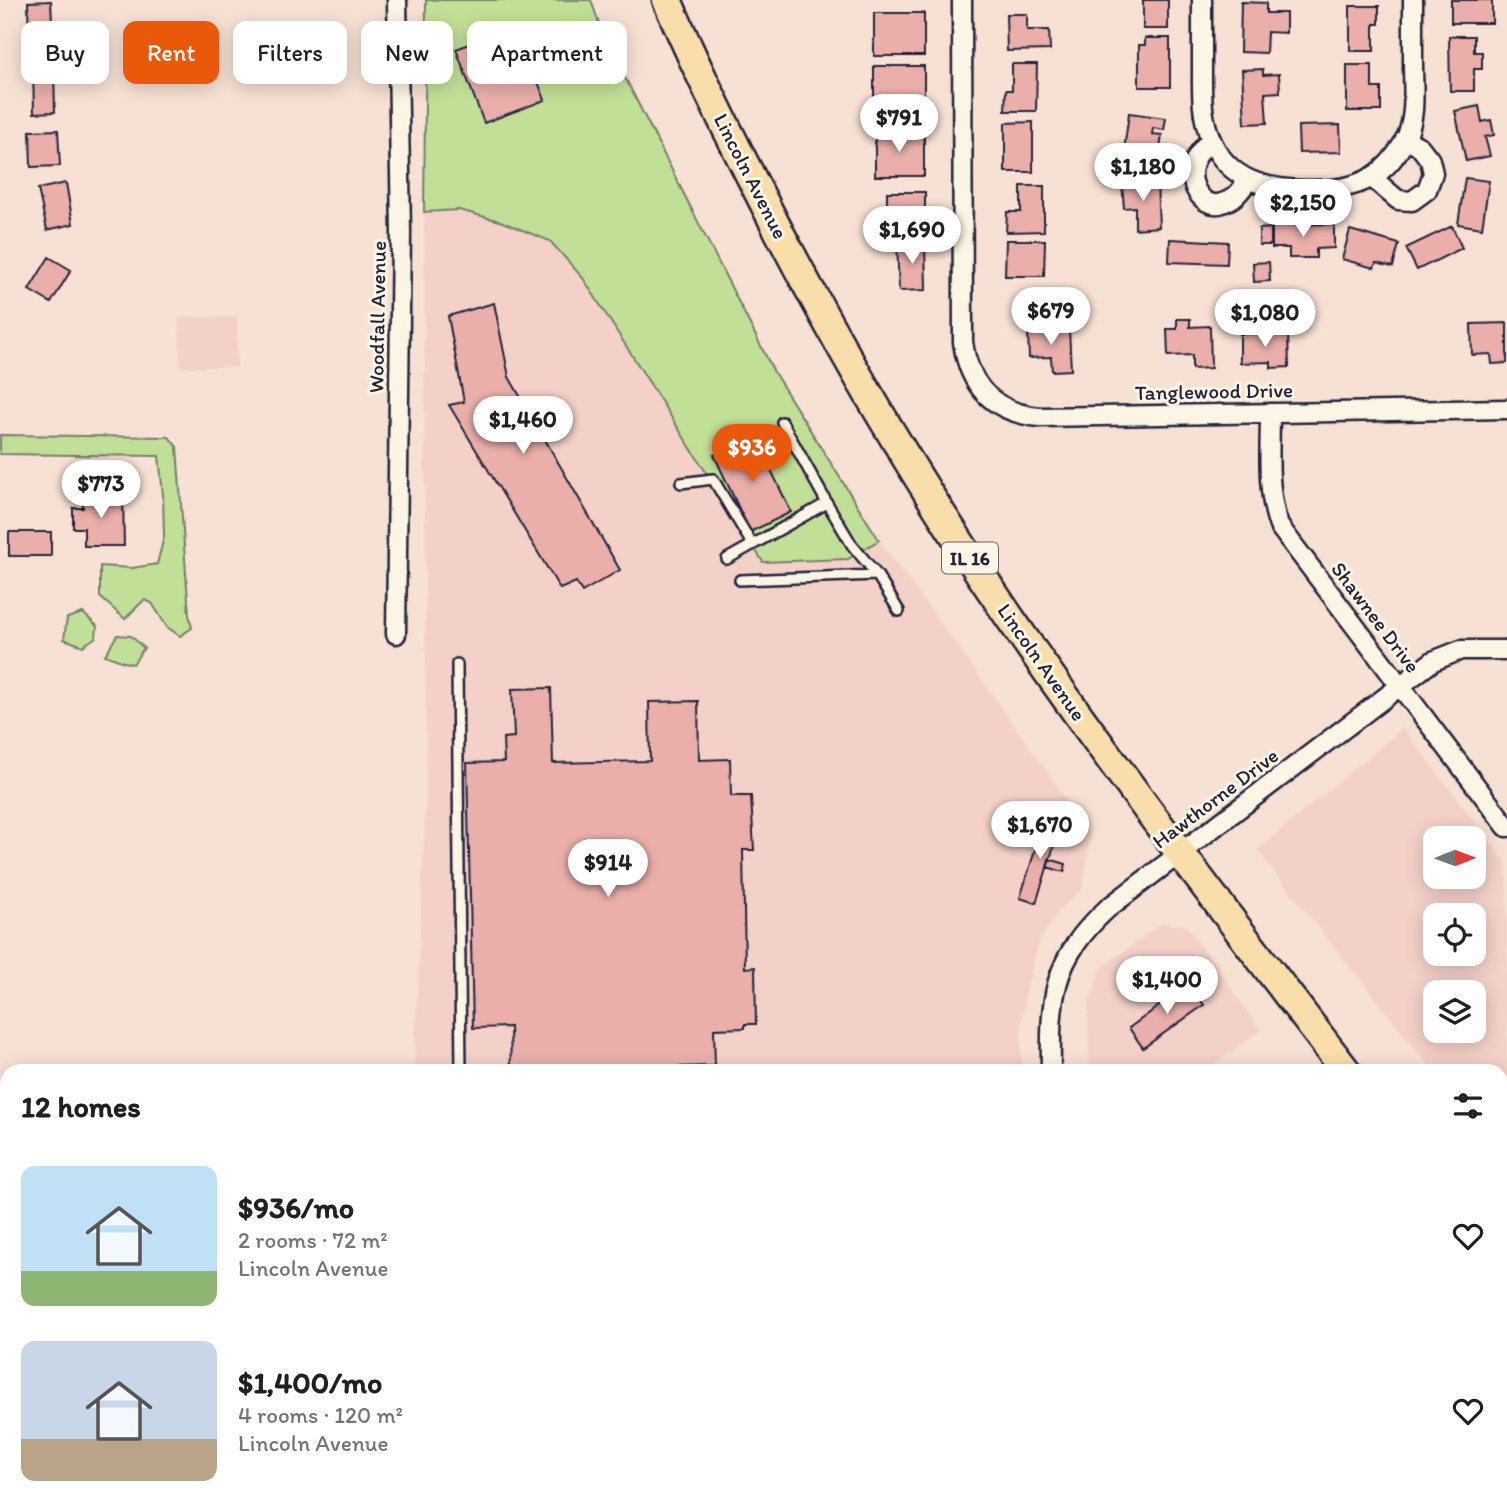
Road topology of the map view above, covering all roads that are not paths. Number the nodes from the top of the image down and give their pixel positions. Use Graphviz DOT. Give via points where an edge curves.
graph roads {
  1 [pos="397,0"];
  2 [pos="667,0"];
  3 [pos="962,0"];
  4 [pos="1202,0"];
  5 [pos="1413,0"];
  6 [pos="1210,139"];
  7 [pos="1405,139"];
  8 [pos="1371,177"];
  9 [pos="1248,180"];
  10 [pos="1507,409"];
  11 [pos="1270,413"];
  12 [pos="782,422"];
  13 [pos="681,483"];
  14 [pos="827,503"];
  15 [pos="752,544"];
  16 [pos="727,559"];
  17 [pos="877,575"];
  18 [pos="740,580"];
  19 [pos="899,611"];
  20 [pos="396,634"];
  21 [pos="1507,650"];
  22 [pos="457,664"];
  23 [pos="1400,687"];
  24 [pos="1507,827"];
  25 [pos="1181,853"];
  26 [pos="461,1064"];
  27 [pos="1051,1064"];
  28 [pos="1341,1064"];
  1 -- 20 [label="street, Woodfall Avenue" via="401,232"];
  2 -- 25 [label="main road, Lincoln Avenue / IL 16" via="778,230 905,457 1041,663"];
  3 -- 11 [label="street, Tanglewood Drive" via="963,342 971,376 982,391 1007,410 1025,416"];
  4 -- 6 [label="street" via="1202,103"];
  5 -- 7 [label="street" via="1413,102"];
  6 -- 9 [label="street" via="1229,166"];
  6 -- 9 [label="street" via="1193,165 1191,180 1197,195 1223,204 1240,193"];
  7 -- 8 [label="street" via="1388,164"];
  7 -- 8 [label="street" via="1420,147 1430,160 1433,173 1427,190 1412,201 1398,200"];
  8 -- 9 [label="street" via="1328,190 1284,190"];
  10 -- 11 [label="street, Tanglewood Drive"];
  11 -- 23 [label="street, Shawnee Drive" via="1270,490 1279,526"];
  12 -- 14 [label="lane"];
  13 -- 15 [label="lane" via="713,479"];
  14 -- 15 [label="lane"];
  14 -- 17 [label="lane"];
  15 -- 16 [label="lane"];
  17 -- 18 [label="lane"];
  17 -- 19 [label="lane"];
  21 -- 23 [label="street, Hawthorne Drive" via="1448,654"];
  22 -- 26 [label="lane"];
  23 -- 24 [label="street, Shawnee Drive"];
  23 -- 25 [label="street, Hawthorne Drive"];
  25 -- 27 [label="street, Hawthorne Drive" via="1108,908 1074,945 1055,990"];
  25 -- 28 [label="main road, Lincoln Avenue / IL 16"];
}
